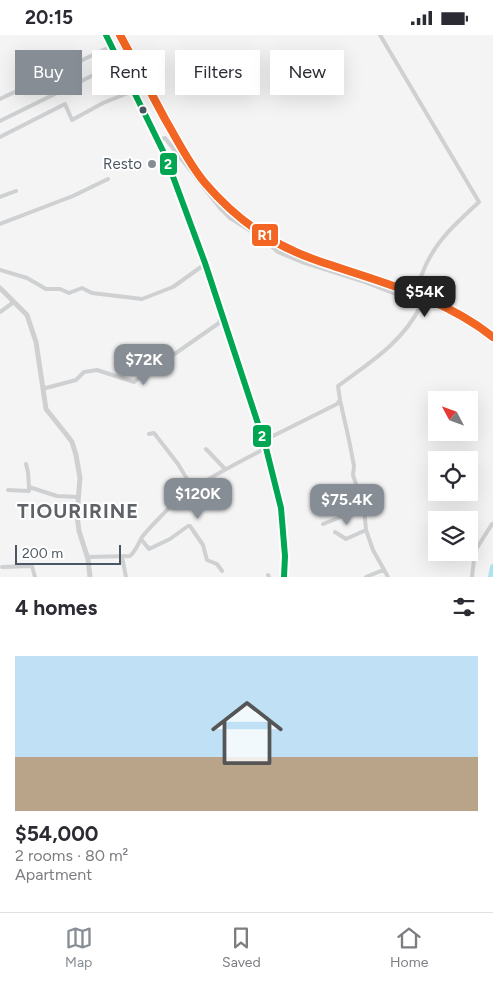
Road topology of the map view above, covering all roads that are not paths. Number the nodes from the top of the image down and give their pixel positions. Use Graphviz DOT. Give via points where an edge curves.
graph roads {
  1 [pos="106,35"];
  2 [pos="380,35"];
  3 [pos="112,46"];
  4 [pos="114,50"];
  5 [pos="92,76"];
  6 [pos="123,95"];
  7 [pos="135,95"];
  8 [pos="0,99"];
  9 [pos="0,121"];
  10 [pos="0,137"];
  11 [pos="159,140"];
  12 [pos="108,179"];
  13 [pos="16,191"];
  14 [pos="0,197"];
  15 [pos="0,224"];
  16 [pos="205,263"];
  17 [pos="0,270"];
  18 [pos="0,288"];
  19 [pos="411,300"];
  20 [pos="14,302"];
  21 [pos="0,312"];
  22 [pos="221,315"];
  23 [pos="43,387"];
  24 [pos="340,400"];
  25 [pos="149,434"];
  26 [pos="263,441"];
  27 [pos="266,448"];
  28 [pos="206,449"];
  29 [pos="26,464"];
  30 [pos="225,469"];
  31 [pos="29,487"];
  32 [pos="193,489"];
  33 [pos="8,490"];
  34 [pos="78,497"];
  35 [pos="364,508"];
  36 [pos="323,524"];
  37 [pos="492,524"];
  38 [pos="366,530"];
  39 [pos="335,532"];
  40 [pos="141,539"];
  41 [pos="88,557"];
  42 [pos="122,557"];
  43 [pos="2,567"];
  44 [pos="383,569"];
  45 [pos="222,571"];
  46 [pos="35,577"];
  47 [pos="90,577"];
  48 [pos="126,577"];
  49 [pos="284,577"];
  50 [pos="366,577"];
  51 [pos="388,577"];
  52 [pos="472,577"];
  1 -- 3 [label="main road"];
  2 -- 19 [label="street" via="479,202 451,228 429,257"];
  3 -- 4 [label="main road"];
  3 -- 8 [label="street"];
  5 -- 9 [label="street"];
  6 -- 10 [label="street" via="72,120 65,104"];
  7 -- 11 [label="main road"];
  11 -- 16 [label="main road"];
  11 -- 19 [label="street" via="165,139 230,218 278,251"];
  12 -- 15 [label="street"];
  13 -- 14 [label="street"];
  16 -- 17 [label="street" via="172,287 142,299 92,293 82,288 69,293 46,289 27,277"];
  16 -- 22 [label="main road"];
  18 -- 20 [label="street"];
  19 -- 24 [label="street" via="420,307 412,323 385,351 338,386"];
  20 -- 21 [label="street"];
  20 -- 23 [label="street" via="28,315 32,325"];
  22 -- 23 [label="street" via="219,323 134,382 97,370 84,373 76,380"];
  22 -- 26 [label="main road"];
  23 -- 34 [label="street" via="46,409 74,449 80,478"];
  24 -- 26 [label="street" via="329,409"];
  24 -- 35 [label="street" via="354,466 353,475"];
  25 -- 32 [label="street" via="154,433"];
  26 -- 27 [label="main road"];
  27 -- 30 [label="street"];
  27 -- 49 [label="main road" via="280,508"];
  28 -- 30 [label="street"];
  29 -- 31 [label="street"];
  30 -- 32 [label="street"];
  31 -- 33 [label="street" via="29,491"];
  31 -- 34 [label="street" via="57,496"];
  32 -- 40 [label="street"];
  34 -- 41 [label="street" via="79,531"];
  35 -- 36 [label="street"];
  35 -- 38 [label="street"];
  37 -- 52 [label="street" via="475,551"];
  38 -- 39 [label="street" via="346,539"];
  38 -- 44 [label="street"];
  40 -- 42 [label="street" via="134,553"];
  40 -- 45 [label="street" via="149,549 190,526 203,545 207,560 217,564"];
  41 -- 42 [label="street"];
  41 -- 47 [label="street"];
  42 -- 48 [label="street"];
  43 -- 46 [label="street" via="32,566"];
  44 -- 50 [label="street"];
  44 -- 51 [label="street"];
}
